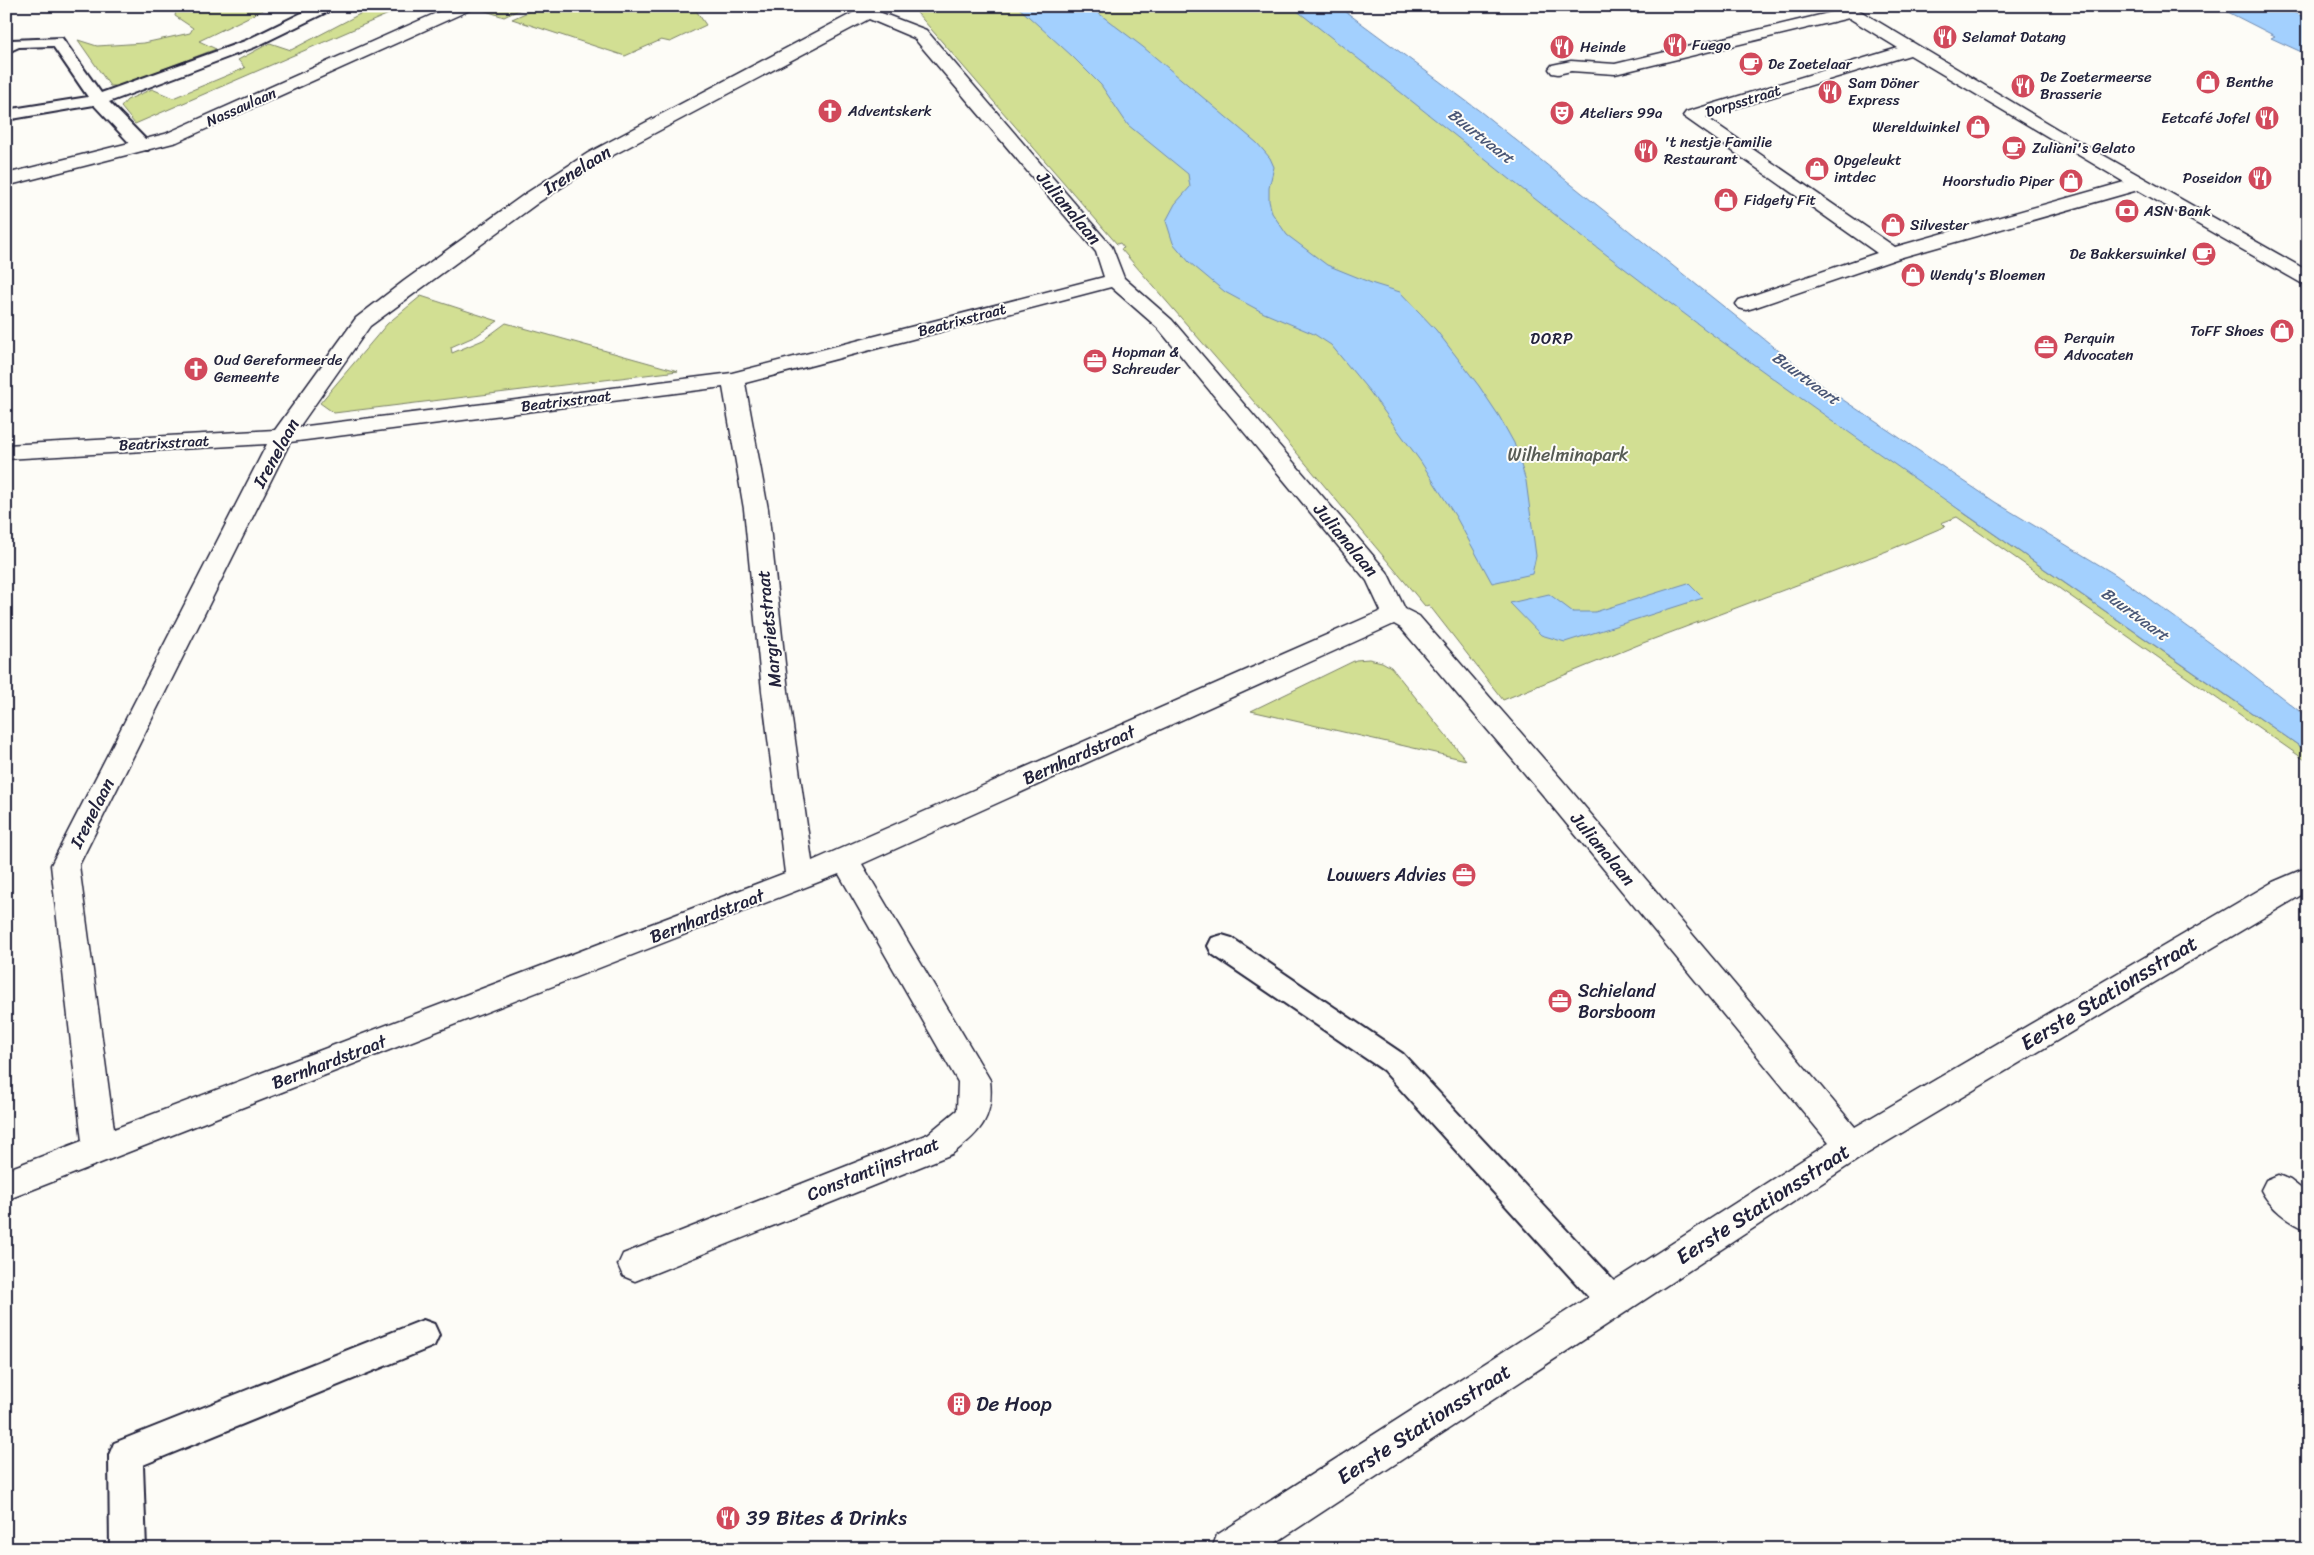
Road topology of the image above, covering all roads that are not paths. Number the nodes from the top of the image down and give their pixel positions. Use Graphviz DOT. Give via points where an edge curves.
graph roads {
  1 [pos="328,6"];
  2 [pos="466,6"];
  3 [pos="1845,9"];
  4 [pos="872,10"];
  5 [pos="6,48"];
  6 [pos="1912,49"];
  7 [pos="1558,69"];
  8 [pos="98,100"];
  9 [pos="6,115"];
  10 [pos="142,146"];
  11 [pos="6,180"];
  12 [pos="2140,184"];
  13 [pos="1892,254"];
  14 [pos="2308,279"];
  15 [pos="1115,280"];
  16 [pos="1746,304"];
  17 [pos="733,379"];
  18 [pos="282,436"];
  19 [pos="6,452"];
  20 [pos="1395,614"];
  21 [pos="845,860"];
  22 [pos="2308,878"];
  23 [pos="800,880"];
  24 [pos="1222,946"];
  25 [pos="1850,1146"];
  26 [pos="100,1150"];
  27 [pos="6,1185"];
  28 [pos="2278,1190"];
  29 [pos="2308,1215"];
  30 [pos="635,1265"];
  31 [pos="1614,1302"];
  32 [pos="424,1335"];
  33 [pos="128,1549"];
  34 [pos="1231,1549"];
  1 -- 8 [label="lane" via="250,44"];
  2 -- 10 [label="street, Nassaulaan" via="239,109 171,138"];
  3 -- 6 [label="street"];
  3 -- 7 [label="street" via="1615,69 1571,66"];
  4 -- 15 [label="street, Julianalaan" via="920,34 1105,250"];
  4 -- 18 [label="street, Irenelaan" via="595,157 411,285 363,322"];
  5 -- 8 [label="lane" via="16,43 57,41"];
  6 -- 12 [label="street"];
  6 -- 13 [label="street, Dorpsstraat" via="1692,116"];
  8 -- 9 [label="lane"];
  8 -- 10 [label="lane"];
  10 -- 11 [label="street, Nassaulaan"];
  12 -- 13 [label="street"];
  12 -- 14 [label="street"];
  13 -- 16 [label="street"];
  15 -- 17 [label="street, Beatrixstraat"];
  15 -- 20 [label="street, Julianalaan" via="1165,324 1360,556 1378,578"];
  17 -- 18 [label="street, Beatrixstraat"];
  17 -- 23 [label="street, Margrietstraat" via="756,509 775,691"];
  18 -- 19 [label="street, Beatrixstraat"];
  18 -- 26 [label="street, Irenelaan" via="65,866"];
  20 -- 21 [label="street, Bernhardstraat"];
  20 -- 25 [label="street, Julianalaan" via="1410,622 1552,787"];
  21 -- 23 [label="street, Bernhardstraat"];
  21 -- 30 [label="street, Constantijnstraat" via="974,1080 977,1102 967,1124 940,1144"];
  22 -- 25 [label="street, Eerste Stationsstraat" via="2282,890"];
  23 -- 26 [label="street, Bernhardstraat"];
  24 -- 31 [label="lane" via="1393,1062"];
  25 -- 31 [label="street, Eerste Stationsstraat"];
  26 -- 27 [label="street, Bernhardstraat"];
  28 -- 29 [label="street"];
  31 -- 34 [label="street, Eerste Stationsstraat"];
  32 -- 33 [label="lane" via="126,1455"];
}
